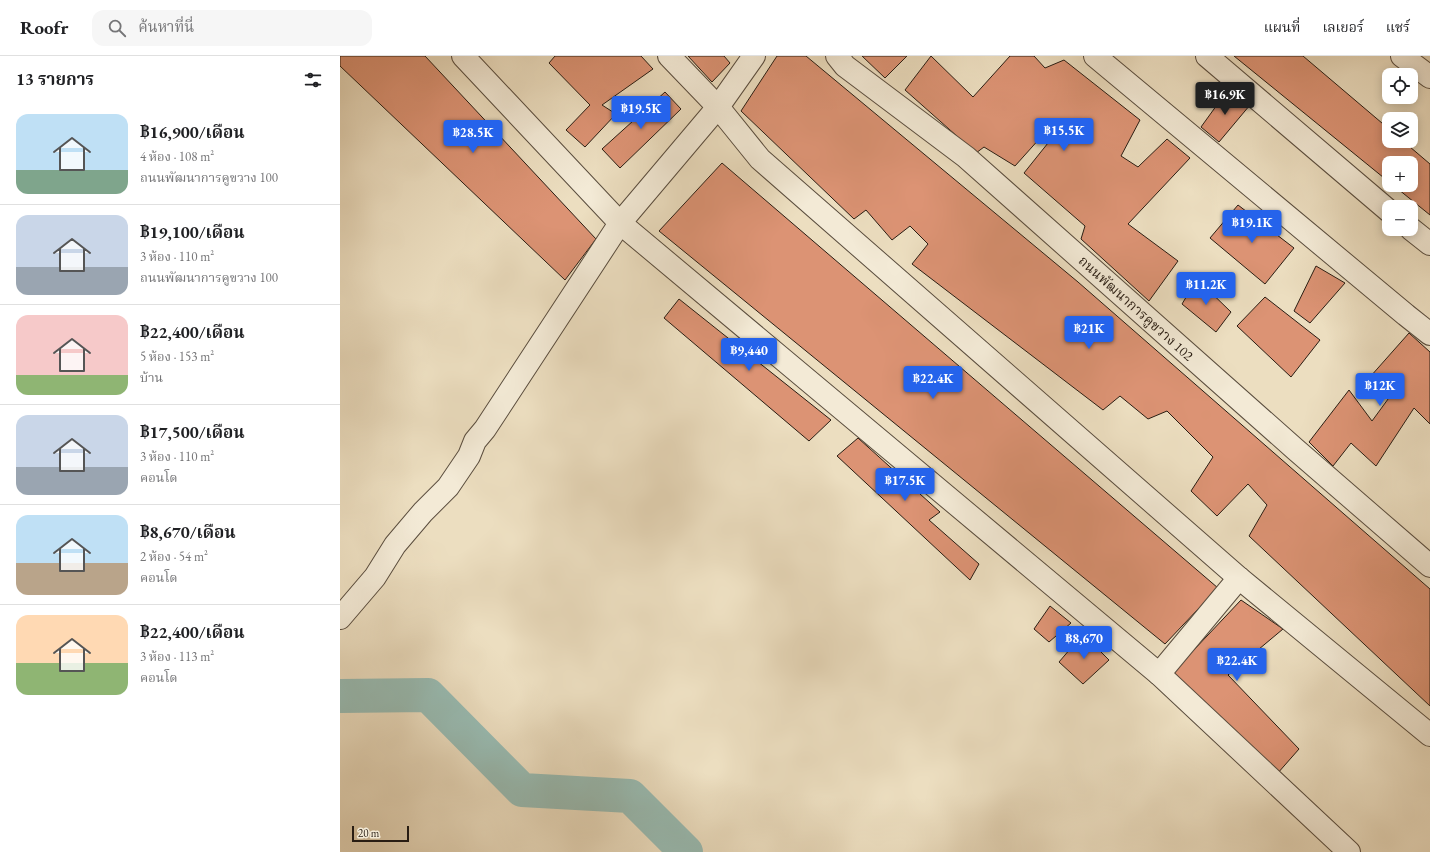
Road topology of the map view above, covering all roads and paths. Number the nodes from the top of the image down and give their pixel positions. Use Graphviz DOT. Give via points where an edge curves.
graph roads {
  1 [pos="463,56"];
  2 [pos="668,56"];
  3 [pos="754,56"];
  4 [pos="837,56"];
  5 [pos="1095,56"];
  6 [pos="1207,56"];
  7 [pos="1402,56"];
  8 [pos="1430,77"];
  9 [pos="718,107"];
  10 [pos="1382,205"];
  11 [pos="620,223"];
  12 [pos="1418,235"];
  13 [pos="1430,244"];
  14 [pos="1430,334"];
  15 [pos="1430,566"];
  16 [pos="1239,578"];
  17 [pos="340,618"];
  18 [pos="1159,674"];
  19 [pos="1430,735"];
  20 [pos="1349,852"];
  1 -- 11 [label="street"];
  2 -- 9 [label="street"];
  3 -- 9 [label="street"];
  4 -- 15 [label="street, ถนนพัฒนาการคูขวาง 102" via="845,66 966,157"];
  5 -- 14 [label="street"];
  6 -- 10 [label="street"];
  7 -- 8 [label="street"];
  9 -- 11 [label="street"];
  9 -- 16 [label="street" via="760,159"];
  11 -- 17 [label="street" via="475,441 469,456 448,487 395,545 375,577"];
  11 -- 18 [label="street"];
  12 -- 13 [label="street"];
  16 -- 18 [label="street"];
  16 -- 19 [label="street"];
  18 -- 20 [label="street"];
}
